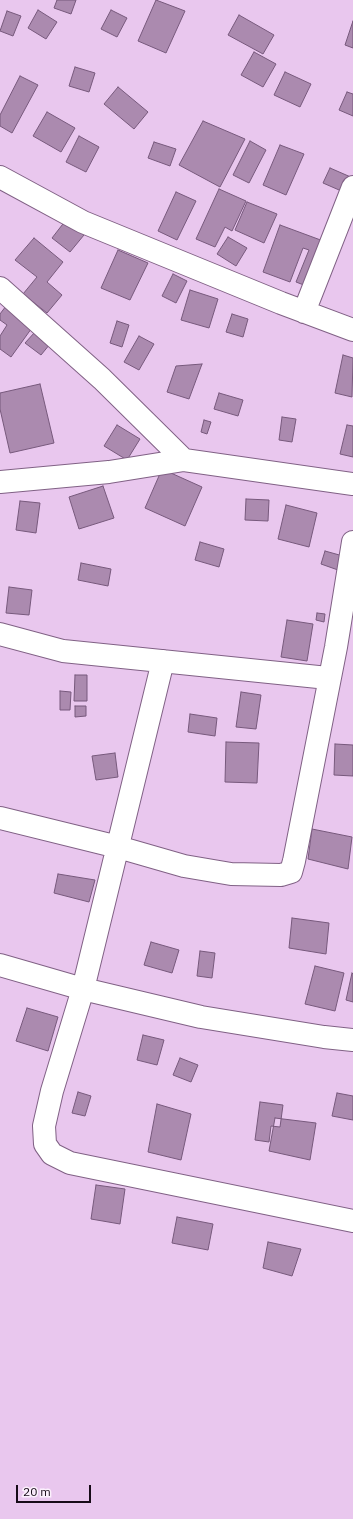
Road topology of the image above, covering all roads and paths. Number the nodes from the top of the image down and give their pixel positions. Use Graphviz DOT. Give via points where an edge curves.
graph roads {
  1 [pos="0,177"];
  2 [pos="353,187"];
  3 [pos="0,288"];
  4 [pos="304,312"];
  5 [pos="353,330"];
  6 [pos="184,460"];
  7 [pos="0,482"];
  8 [pos="353,484"];
  9 [pos="353,542"];
  10 [pos="0,634"];
  11 [pos="344,649"];
  12 [pos="163,661"];
  13 [pos="328,678"];
  14 [pos="0,818"];
  15 [pos="118,847"];
  16 [pos="0,965"];
  17 [pos="83,989"];
  18 [pos="353,1040"];
  19 [pos="353,1221"];
  1 -- 4 [label="street" via="83,222"];
  2 -- 4 [label="street"];
  3 -- 6 [label="street" via="102,379"];
  4 -- 5 [label="street"];
  6 -- 7 [label="street" via="109,472"];
  6 -- 8 [label="street"];
  9 -- 11 [label="street"];
  10 -- 12 [label="street" via="63,651"];
  11 -- 13 [label="street"];
  12 -- 13 [label="street"];
  12 -- 15 [label="street"];
  13 -- 15 [label="street" via="291,872 280,875 231,874 184,866"];
  14 -- 15 [label="street"];
  15 -- 17 [label="street"];
  16 -- 17 [label="street"];
  17 -- 18 [label="street" via="201,1017"];
  17 -- 19 [label="street" via="44,1126 46,1144 52,1154 70,1163"];
}
